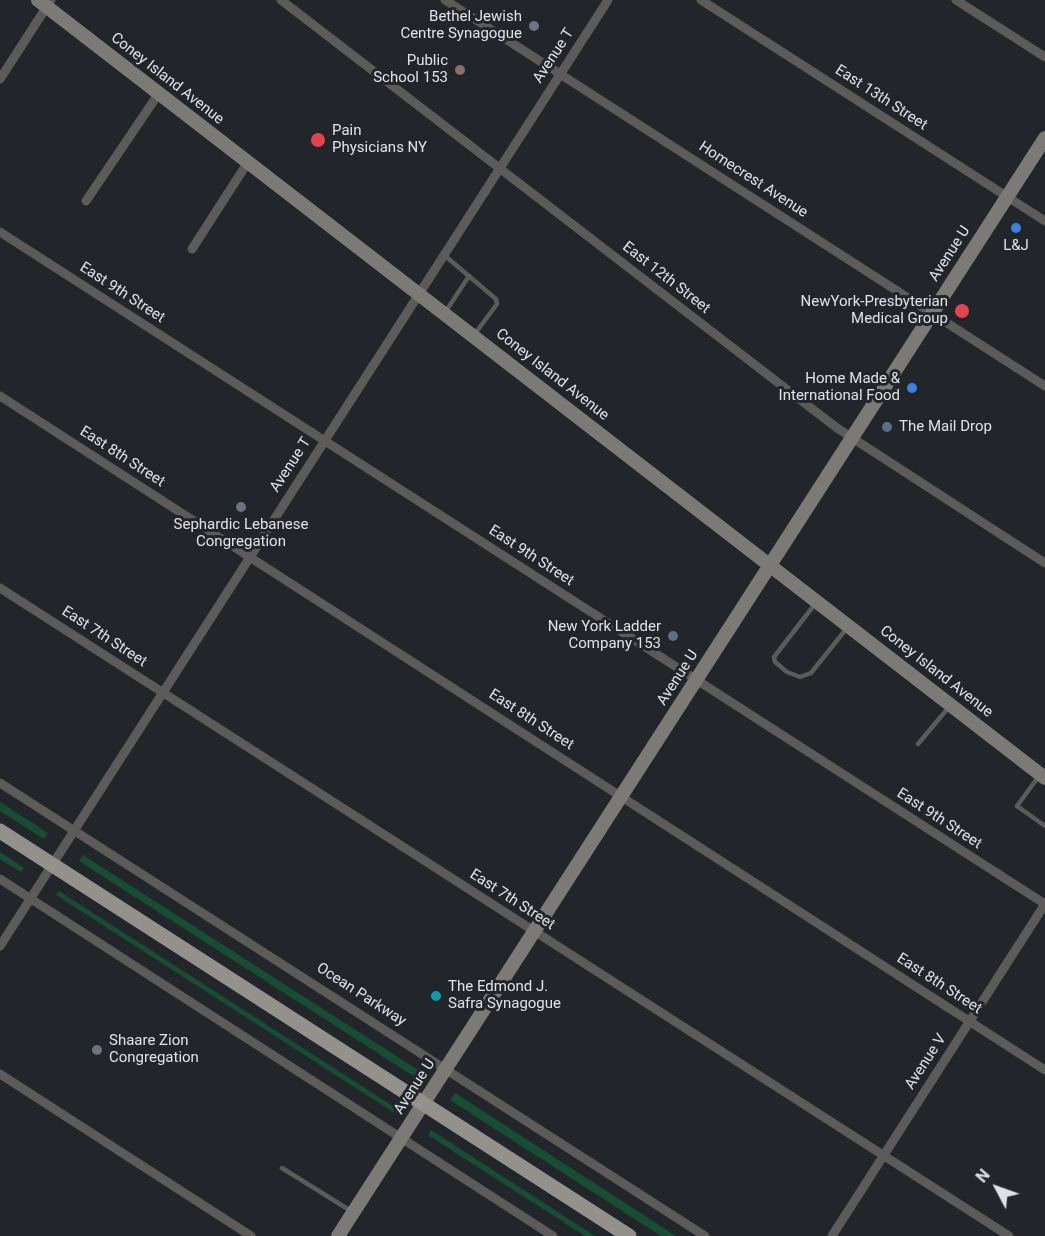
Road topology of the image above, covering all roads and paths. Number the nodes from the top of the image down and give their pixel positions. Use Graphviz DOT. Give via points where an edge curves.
graph roads {
  1 [pos="281,0"];
  2 [pos="445,0"];
  3 [pos="608,0"];
  4 [pos="701,0"];
  5 [pos="956,0"];
  6 [pos="45,2"];
  7 [pos="1045,57"];
  8 [pos="560,74"];
  9 [pos="0,79"];
  10 [pos="159,93"];
  11 [pos="1045,138"];
  12 [pos="248,162"];
  13 [pos="500,169"];
  14 [pos="1007,197"];
  15 [pos="86,201"];
  16 [pos="1045,221"];
  17 [pos="0,232"];
  18 [pos="192,249"];
  19 [pos="444,255"];
  20 [pos="469,276"];
  21 [pos="419,294"];
  22 [pos="932,313"];
  23 [pos="444,314"];
  24 [pos="473,336"];
  25 [pos="1045,386"];
  26 [pos="0,396"];
  27 [pos="852,438"];
  28 [pos="324,441"];
  29 [pos="250,557"];
  30 [pos="1045,563"];
  31 [pos="770,564"];
  32 [pos="0,588"];
  33 [pos="817,601"];
  34 [pos="849,626"];
  35 [pos="696,680"];
  36 [pos="162,693"];
  37 [pos="951,705"];
  38 [pos="918,744"];
  39 [pos="1043,776"];
  40 [pos="0,783"];
  41 [pos="621,797"];
  42 [pos="1045,825"];
  43 [pos="0,831"];
  44 [pos="74,831"];
  45 [pos="52,864"];
  46 [pos="0,879"];
  47 [pos="31,898"];
  48 [pos="1045,904"];
  49 [pos="534,932"];
  50 [pos="0,946"];
  51 [pos="970,1021"];
  52 [pos="445,1070"];
  53 [pos="1045,1070"];
  54 [pos="0,1074"];
  55 [pos="423,1103"];
  56 [pos="401,1138"];
  57 [pos="884,1154"];
  58 [pos="282,1168"];
  59 [pos="353,1213"];
  60 [pos="251,1236"];
  61 [pos="338,1236"];
  62 [pos="553,1236"];
  63 [pos="629,1236"];
  64 [pos="705,1236"];
  65 [pos="832,1236"];
  66 [pos="1010,1236"];
  1 -- 13 [label="street, East 12th Street"];
  2 -- 8 [label="street, Homecrest Avenue"];
  3 -- 8 [label="street, Avenue T"];
  4 -- 14 [label="street, East 13th Street"];
  5 -- 7 [label="street"];
  6 -- 9 [label="street"];
  6 -- 10 [label="main road, Coney Island Avenue"];
  8 -- 13 [label="street, Avenue T"];
  8 -- 22 [label="street, Homecrest Avenue"];
  10 -- 12 [label="main road, Coney Island Avenue"];
  10 -- 15 [label="street"];
  11 -- 14 [label="main road, Avenue U"];
  12 -- 18 [label="street"];
  12 -- 21 [label="main road, Coney Island Avenue"];
  13 -- 19 [label="street, Avenue T"];
  13 -- 27 [label="street, East 12th Street"];
  14 -- 16 [label="street, East 13th Street"];
  14 -- 22 [label="main road, Avenue U"];
  17 -- 28 [label="street, East 9th Street"];
  19 -- 20 [label="lane"];
  19 -- 21 [label="street, Avenue T"];
  20 -- 23 [label="lane"];
  20 -- 24 [label="lane" via="497,304"];
  21 -- 23 [label="main road, Coney Island Avenue"];
  21 -- 28 [label="street, Avenue T"];
  22 -- 25 [label="street, Homecrest Avenue"];
  22 -- 27 [label="main road, Avenue U"];
  23 -- 24 [label="main road, Coney Island Avenue"];
  24 -- 31 [label="main road, Coney Island Avenue"];
  26 -- 29 [label="street, East 8th Street"];
  27 -- 30 [label="street, East 12th Street"];
  27 -- 31 [label="main road, Avenue U"];
  28 -- 29 [label="street, Avenue T"];
  28 -- 35 [label="street, East 9th Street"];
  29 -- 36 [label="street, Avenue T"];
  29 -- 41 [label="street, East 8th Street"];
  31 -- 33 [label="main road, Coney Island Avenue"];
  31 -- 35 [label="main road, Avenue U"];
  32 -- 36 [label="street, East 7th Street"];
  33 -- 34 [label="main road, Coney Island Avenue"];
  33 -- 34 [label="lane" via="774,657 781,668 793,675 806,676"];
  34 -- 37 [label="main road, Coney Island Avenue"];
  35 -- 41 [label="main road, Avenue U"];
  35 -- 48 [label="street, East 9th Street"];
  36 -- 44 [label="street, Avenue T"];
  36 -- 49 [label="street, East 7th Street"];
  37 -- 38 [label="lane"];
  37 -- 39 [label="main road, Coney Island Avenue"];
  39 -- 42 [label="lane" via="1017,806"];
  40 -- 44 [label="street, Ocean Parkway"];
  41 -- 49 [label="main road, Avenue U"];
  41 -- 51 [label="street, East 8th Street"];
  43 -- 45 [label="main road"];
  44 -- 45 [label="street, Avenue T"];
  44 -- 52 [label="street, Ocean Parkway"];
  45 -- 47 [label="street, Avenue T"];
  45 -- 55 [label="main road"];
  46 -- 47 [label="street"];
  47 -- 50 [label="street, Avenue T"];
  47 -- 56 [label="street"];
  48 -- 51 [label="street, Avenue V"];
  49 -- 52 [label="main road, Avenue U"];
  49 -- 57 [label="street, East 7th Street"];
  51 -- 53 [label="street, East 8th Street"];
  51 -- 57 [label="street, Avenue V"];
  52 -- 55 [label="main road, Avenue U"];
  52 -- 64 [label="street, Ocean Parkway"];
  54 -- 60 [label="street"];
  55 -- 56 [label="main road, Avenue U"];
  55 -- 63 [label="main road"];
  56 -- 59 [label="main road, Avenue U"];
  56 -- 62 [label="street"];
  57 -- 65 [label="street, Avenue V"];
  57 -- 66 [label="street, East 7th Street"];
  58 -- 59 [label="lane"];
  59 -- 61 [label="main road, Avenue U"];
}
